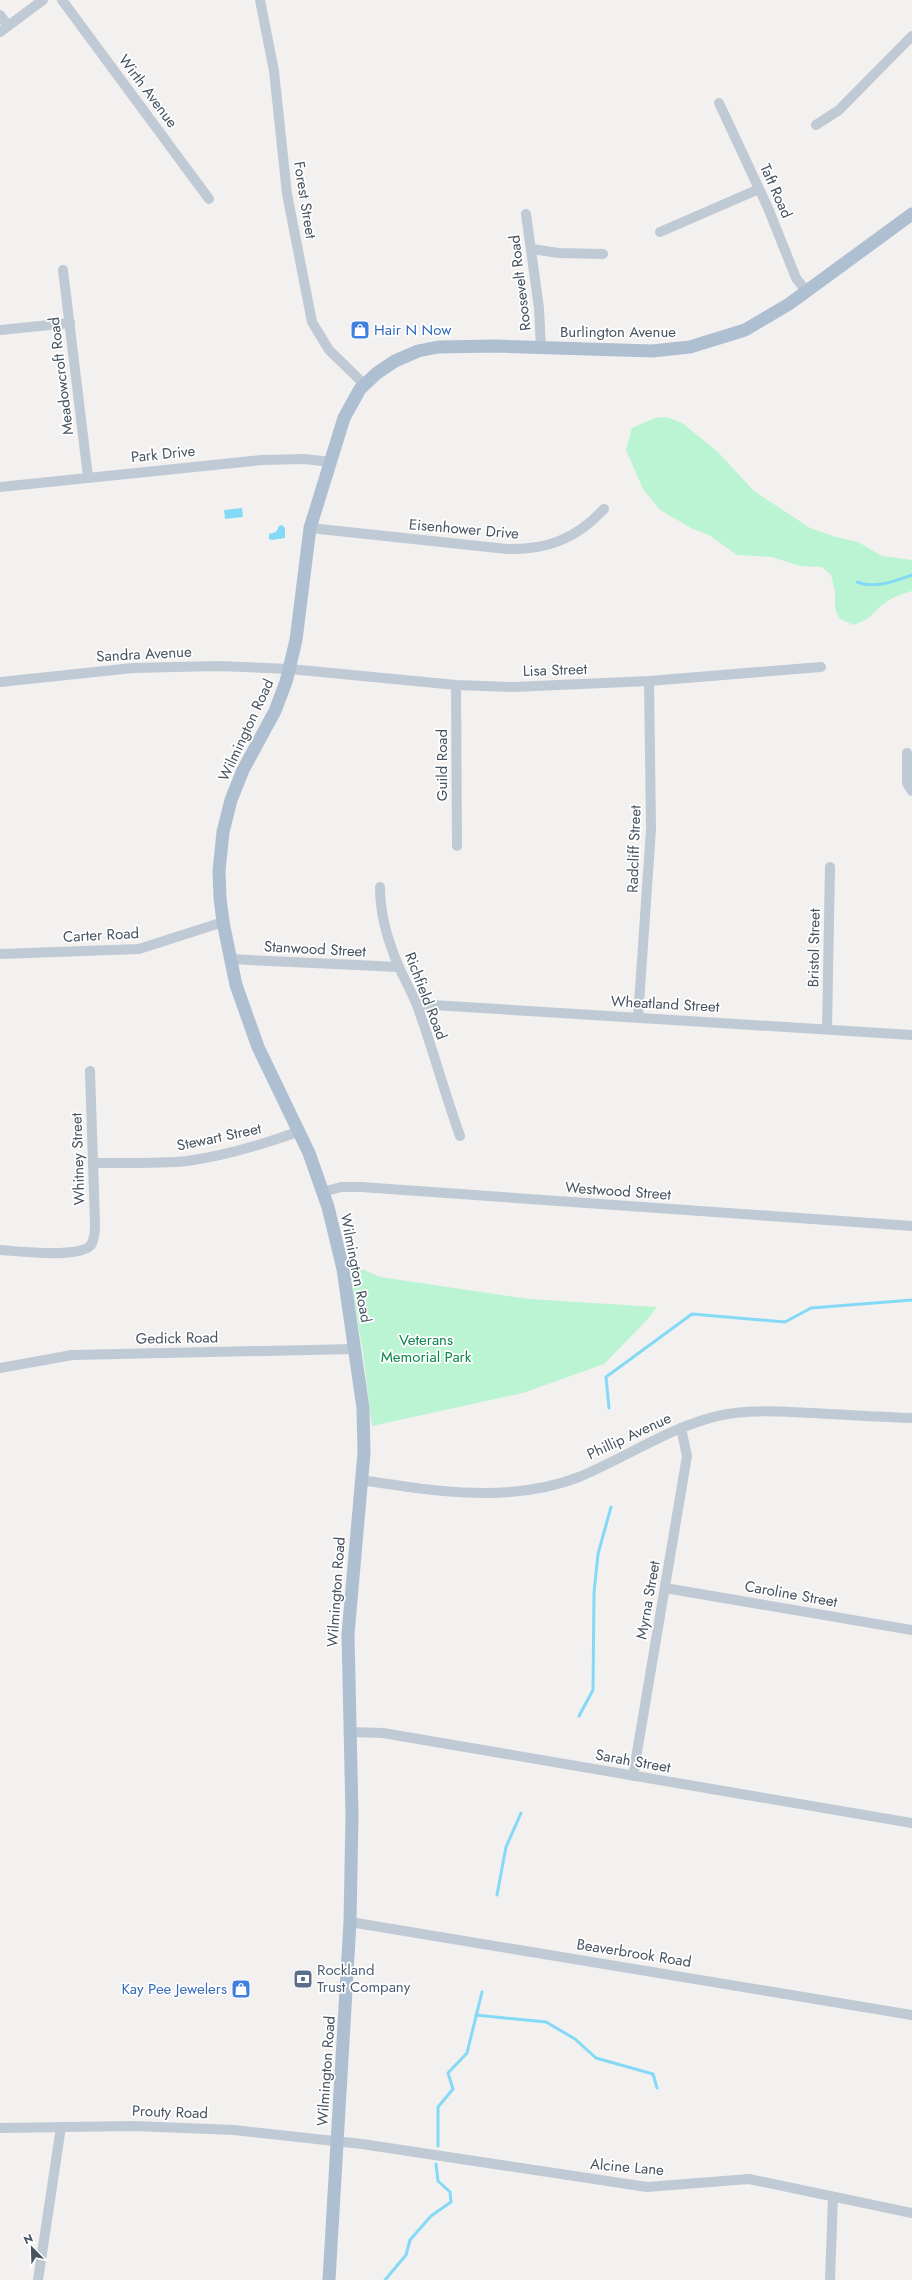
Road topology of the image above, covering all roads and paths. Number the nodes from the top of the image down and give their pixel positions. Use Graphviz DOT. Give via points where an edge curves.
graph roads {
  1 [pos="43,0"];
  2 [pos="62,0"];
  3 [pos="260,0"];
  4 [pos="0,15"];
  5 [pos="4,29"];
  6 [pos="912,36"];
  7 [pos="719,103"];
  8 [pos="816,125"];
  9 [pos="759,189"];
  10 [pos="209,199"];
  11 [pos="526,214"];
  12 [pos="912,214"];
  13 [pos="660,232"];
  14 [pos="532,249"];
  15 [pos="603,254"];
  16 [pos="63,270"];
  17 [pos="806,291"];
  18 [pos="70,323"];
  19 [pos="0,330"];
  20 [pos="541,348"];
  21 [pos="364,384"];
  22 [pos="352,400"];
  23 [pos="330,462"];
  24 [pos="88,477"];
  25 [pos="0,487"];
  26 [pos="604,509"];
  27 [pos="310,528"];
  28 [pos="821,667"];
  29 [pos="290,669"];
  30 [pos="649,681"];
  31 [pos="0,682"];
  32 [pos="456,685"];
  33 [pos="907,753"];
  34 [pos="912,792"];
  35 [pos="457,846"];
  36 [pos="830,867"];
  37 [pos="380,887"];
  38 [pos="223,922"];
  39 [pos="0,954"];
  40 [pos="230,959"];
  41 [pos="399,967"];
  42 [pos="417,1004"];
  43 [pos="638,1018"];
  44 [pos="828,1029"];
  45 [pos="912,1035"];
  46 [pos="90,1071"];
  47 [pos="300,1130"];
  48 [pos="460,1136"];
  49 [pos="94,1163"];
  50 [pos="323,1192"];
  51 [pos="912,1226"];
  52 [pos="0,1250"];
  53 [pos="355,1349"];
  54 [pos="0,1368"];
  55 [pos="912,1418"];
  56 [pos="681,1428"];
  57 [pos="362,1480"];
  58 [pos="665,1588"];
  59 [pos="912,1630"];
  60 [pos="350,1732"];
  61 [pos="633,1776"];
  62 [pos="912,1823"];
  63 [pos="350,1922"];
  64 [pos="912,2015"];
  65 [pos="61,2127"];
  66 [pos="0,2128"];
  67 [pos="338,2141"];
  68 [pos="833,2197"];
  69 [pos="912,2213"];
  70 [pos="38,2280"];
  71 [pos="329,2280"];
  72 [pos="830,2280"];
  1 -- 5 [label="street"];
  2 -- 10 [label="street, Wirth Avenue"];
  3 -- 21 [label="street, Forest Street" via="274,71 287,194 312,319 329,350"];
  4 -- 5 [label="street"];
  6 -- 8 [label="street" via="839,110"];
  7 -- 9 [label="street, Taft Road"];
  9 -- 13 [label="street"];
  9 -- 17 [label="street, Taft Road" via="796,278"];
  11 -- 14 [label="street, Roosevelt Road"];
  12 -- 17 [label="main road, Burlington Avenue"];
  14 -- 15 [label="street" via="558,253"];
  14 -- 20 [label="street, Roosevelt Road" via="540,313"];
  16 -- 18 [label="street, Meadowcroft Road"];
  17 -- 20 [label="main road, Burlington Avenue" via="774,314 745,330 690,347 652,352"];
  18 -- 19 [label="street"];
  18 -- 24 [label="street, Meadowcroft Road"];
  20 -- 21 [label="main road, Burlington Avenue" via="429,348 395,361"];
  21 -- 22 [label="main road, Burlington Avenue"];
  22 -- 23 [label="main road, Wilmington Road"];
  23 -- 24 [label="street, Park Drive" via="306,459 262,460"];
  23 -- 27 [label="main road, Wilmington Road"];
  24 -- 25 [label="street, Park Drive"];
  26 -- 27 [label="street, Eisenhower Drive" via="592,521 563,540 532,549 507,549"];
  27 -- 29 [label="main road, Wilmington Road"];
  28 -- 30 [label="street, Lisa Street"];
  29 -- 31 [label="street, Sandra Avenue" via="167,666"];
  29 -- 32 [label="street, Lisa Street"];
  29 -- 38 [label="main road, Wilmington Road" via="279,702 242,770 228,810 219,871"];
  30 -- 32 [label="street, Lisa Street" via="513,687"];
  30 -- 43 [label="street, Radcliff Street" via="651,829"];
  32 -- 35 [label="street, Guild Road"];
  33 -- 34 [label="street" via="907,783"];
  36 -- 44 [label="street, Bristol Street"];
  37 -- 41 [label="street, Richfield Road" via="380,908"];
  38 -- 39 [label="street, Carter Road" via="139,949"];
  38 -- 40 [label="main road, Wilmington Road"];
  40 -- 41 [label="street, Stanwood Street"];
  40 -- 47 [label="main road, Wilmington Road" via="252,1034"];
  41 -- 42 [label="street, Richfield Road"];
  42 -- 43 [label="street, Wheatland Street"];
  42 -- 48 [label="street, Richfield Road"];
  43 -- 44 [label="street, Wheatland Street"];
  44 -- 45 [label="street, Wheatland Street"];
  46 -- 49 [label="street, Whitney Street"];
  47 -- 49 [label="street, Stewart Street" via="267,1142 205,1158 163,1162"];
  47 -- 50 [label="main road, Wilmington Road"];
  49 -- 52 [label="street, Whitney Street" via="95,1224 94,1239 90,1245 72,1252"];
  50 -- 51 [label="street, Westwood Street" via="342,1187 361,1187"];
  50 -- 53 [label="main road, Wilmington Road" via="340,1255"];
  53 -- 54 [label="street, Gedick Road" via="72,1355"];
  53 -- 57 [label="main road, Wilmington Road" via="364,1419"];
  55 -- 56 [label="street, Phillip Avenue" via="753,1411 712,1418"];
  56 -- 57 [label="street, Phillip Avenue" via="580,1476 532,1491 455,1492"];
  56 -- 58 [label="street, Myrna Street" via="688,1454"];
  57 -- 60 [label="main road, Wilmington Road" via="349,1617"];
  58 -- 59 [label="street, Caroline Street"];
  58 -- 61 [label="street, Myrna Street"];
  60 -- 61 [label="street, Sarah Street" via="383,1733"];
  60 -- 63 [label="main road, Wilmington Road"];
  61 -- 62 [label="street, Sarah Street"];
  63 -- 64 [label="street, Beaverbrook Road"];
  63 -- 67 [label="main road, Wilmington Road"];
  65 -- 66 [label="street, Prouty Road"];
  65 -- 67 [label="street, Prouty Road" via="188,2127"];
  65 -- 70 [label="street"];
  67 -- 68 [label="street, Alcine Lane" via="635,2186 658,2188 743,2179"];
  67 -- 71 [label="main road, Wilmington Road"];
  68 -- 69 [label="street, Alcine Lane"];
  68 -- 72 [label="street"];
}
